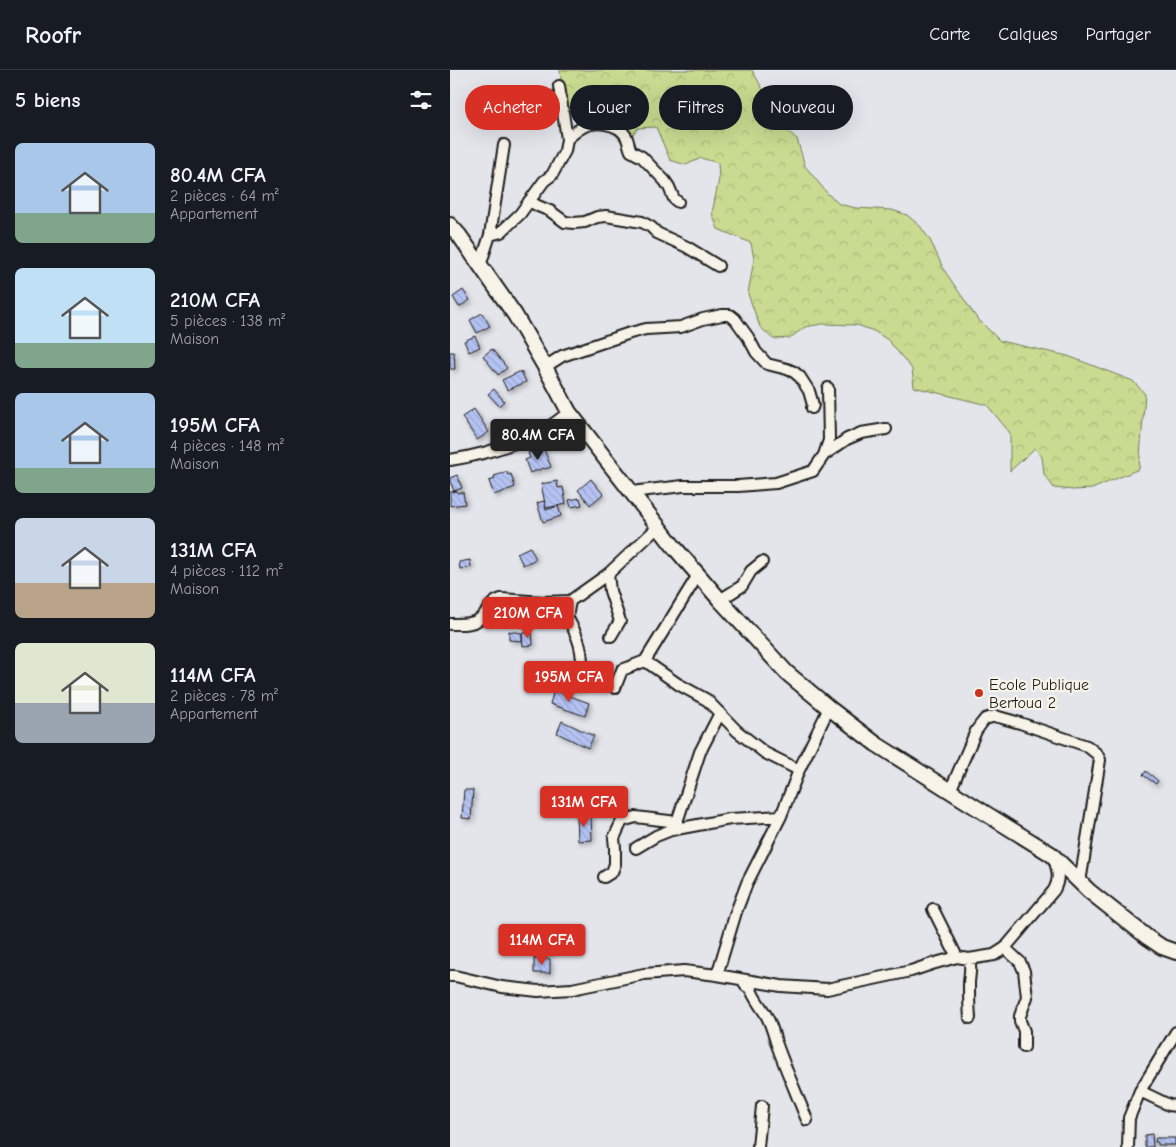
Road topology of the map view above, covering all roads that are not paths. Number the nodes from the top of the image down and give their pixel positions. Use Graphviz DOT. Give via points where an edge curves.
graph roads {
  1 [pos="560,92"];
  2 [pos="567,138"];
  3 [pos="504,146"];
  4 [pos="529,201"];
  5 [pos="678,202"];
  6 [pos="450,225"];
  7 [pos="490,235"];
  8 [pos="480,266"];
  9 [pos="718,266"];
  10 [pos="545,367"];
  11 [pos="828,388"];
  12 [pos="812,408"];
  13 [pos="569,412"];
  14 [pos="886,429"];
  15 [pos="824,455"];
  16 [pos="450,460"];
  17 [pos="631,492"];
  18 [pos="658,527"];
  19 [pos="762,562"];
  20 [pos="608,574"];
  21 [pos="698,575"];
  22 [pos="720,600"];
  23 [pos="570,601"];
  24 [pos="450,624"];
  25 [pos="611,636"];
  26 [pos="645,661"];
  27 [pos="582,664"];
  28 [pos="615,688"];
  29 [pos="829,708"];
  30 [pos="720,714"];
  31 [pos="799,770"];
  32 [pos="950,791"];
  33 [pos="781,816"];
  34 [pos="636,848"];
  35 [pos="1051,854"];
  36 [pos="604,877"];
  37 [pos="1080,882"];
  38 [pos="933,909"];
  39 [pos="1005,948"];
  40 [pos="1176,952"];
  41 [pos="957,958"];
  42 [pos="969,960"];
  43 [pos="717,975"];
  44 [pos="450,976"];
  45 [pos="743,980"];
  46 [pos="970,1018"];
  47 [pos="1176,1032"];
  48 [pos="1024,1047"];
  49 [pos="1140,1091"];
  50 [pos="762,1106"];
  51 [pos="1176,1106"];
  52 [pos="807,1120"];
  53 [pos="758,1147"];
  54 [pos="1128,1147"];
  1 -- 2 [label="street"];
  2 -- 4 [label="street" via="565,151 552,175"];
  2 -- 5 [label="street" via="581,128 599,122 617,128 626,136 631,151 642,157 665,181"];
  3 -- 7 [label="street"];
  4 -- 7 [label="street" via="501,232"];
  4 -- 9 [label="street" via="565,222 585,222 606,216 642,222"];
  6 -- 8 [label="street"];
  7 -- 8 [label="street"];
  8 -- 10 [label="street" via="515,315"];
  10 -- 12 [label="street" via="562,356 630,333 730,315 767,364 787,369 800,377 809,390"];
  10 -- 13 [label="street"];
  11 -- 15 [label="street" via="829,440"];
  13 -- 16 [label="street" via="545,429 514,443"];
  13 -- 17 [label="street"];
  14 -- 15 [label="street" via="861,433"];
  15 -- 17 [label="street" via="813,471 776,483 683,486"];
  17 -- 18 [label="street"];
  18 -- 20 [label="street"];
  18 -- 21 [label="street"];
  19 -- 22 [label="street" via="751,571 742,586"];
  20 -- 23 [label="street"];
  20 -- 25 [label="street" via="620,621"];
  21 -- 22 [label="street"];
  21 -- 26 [label="street"];
  22 -- 29 [label="street" via="787,673"];
  23 -- 24 [label="street" via="501,599 490,605 477,620"];
  23 -- 27 [label="street" via="567,617 582,651"];
  26 -- 28 [label="street" via="622,670"];
  26 -- 30 [label="street" via="707,700"];
  29 -- 31 [label="street"];
  29 -- 32 [label="street" via="876,744"];
  30 -- 31 [label="street" via="765,753"];
  30 -- 36 [label="street" via="700,752 677,822 636,817 622,820 614,838 615,864 612,872"];
  31 -- 33 [label="street"];
  32 -- 35 [label="street"];
  32 -- 37 [label="street" via="976,731 985,719 995,716 1087,746 1100,760"];
  33 -- 34 [label="street" via="730,819 671,830"];
  33 -- 43 [label="street" via="747,883"];
  35 -- 37 [label="street"];
  35 -- 39 [label="street" via="1058,869 1058,883"];
  37 -- 40 [label="street" via="1147,937"];
  38 -- 41 [label="street"];
  39 -- 42 [label="street" via="994,955"];
  39 -- 48 [label="street" via="1020,962 1024,971 1027,997 1020,1016"];
  41 -- 42 [label="street"];
  41 -- 45 [label="street" via="827,989"];
  42 -- 46 [label="street"];
  43 -- 44 [label="street" via="684,971 644,974 572,989 538,991"];
  43 -- 45 [label="street"];
  45 -- 52 [label="street" via="769,1021"];
  47 -- 49 [label="street"];
  49 -- 51 [label="street"];
  49 -- 54 [label="street" via="1129,1118"];
  50 -- 53 [label="street"];
}
